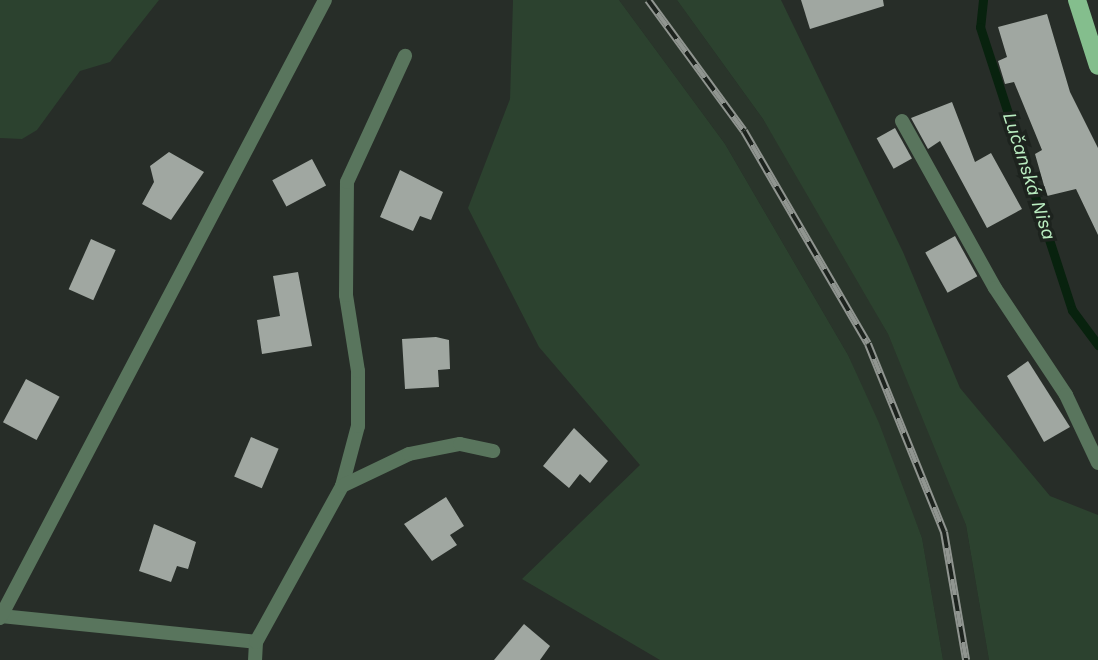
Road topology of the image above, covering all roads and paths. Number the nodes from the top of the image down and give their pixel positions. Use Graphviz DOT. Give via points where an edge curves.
graph roads {
  1 [pos="325,0"];
  2 [pos="1077,0"];
  3 [pos="405,56"];
  4 [pos="1098,66"];
  5 [pos="902,121"];
  6 [pos="493,451"];
  7 [pos="1098,463"];
  8 [pos="342,486"];
  9 [pos="1,617"];
  10 [pos="256,642"];
  11 [pos="255,660"];
  1 -- 9 [label="street"];
  2 -- 4 [label="main road"];
  3 -- 8 [label="street" via="347,182 346,295 358,398"];
  5 -- 7 [label="street" via="995,288 1066,396"];
  6 -- 8 [label="street" via="460,444 409,454"];
  8 -- 10 [label="street"];
  9 -- 10 [label="street"];
  10 -- 11 [label="street"];
}
